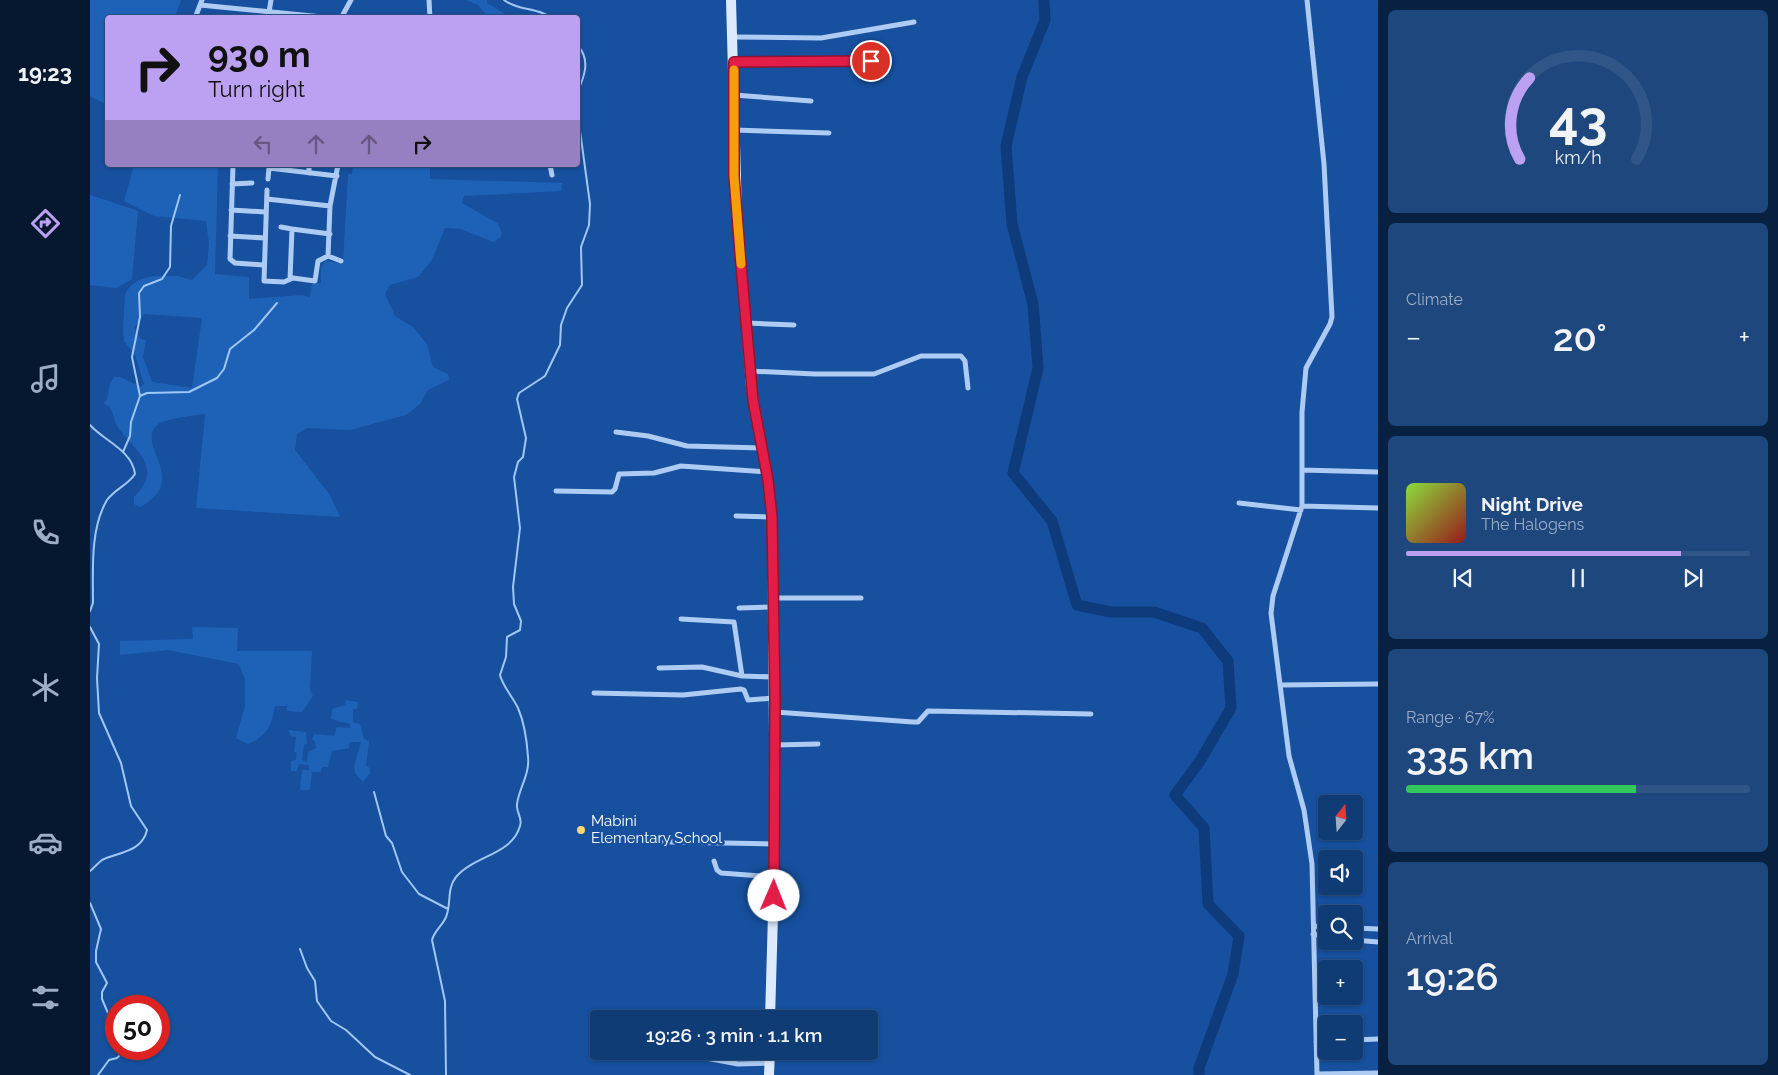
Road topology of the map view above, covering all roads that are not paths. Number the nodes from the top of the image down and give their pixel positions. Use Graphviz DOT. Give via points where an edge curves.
graph roads {
  1 [pos="271,0"];
  2 [pos="351,0"];
  3 [pos="429,0"];
  4 [pos="731,0"];
  5 [pos="1307,0"];
  6 [pos="201,3"];
  7 [pos="240,10"];
  8 [pos="269,12"];
  9 [pos="196,15"];
  10 [pos="239,15"];
  11 [pos="301,15"];
  12 [pos="344,15"];
  13 [pos="430,15"];
  14 [pos="914,22"];
  15 [pos="733,37"];
  16 [pos="871,61"];
  17 [pos="734,62"];
  18 [pos="734,95"];
  19 [pos="811,101"];
  20 [pos="733,130"];
  21 [pos="829,133"];
  22 [pos="233,167"];
  23 [pos="269,167"];
  24 [pos="274,167"];
  25 [pos="297,167"];
  26 [pos="309,167"];
  27 [pos="338,167"];
  28 [pos="550,167"];
  29 [pos="297,172"];
  30 [pos="309,173"];
  31 [pos="552,174"];
  32 [pos="337,176"];
  33 [pos="268,179"];
  34 [pos="252,183"];
  35 [pos="232,184"];
  36 [pos="267,190"];
  37 [pos="267,199"];
  38 [pos="330,206"];
  39 [pos="231,210"];
  40 [pos="265,212"];
  41 [pos="281,227"];
  42 [pos="292,229"];
  43 [pos="330,234"];
  44 [pos="230,236"];
  45 [pos="265,238"];
  46 [pos="328,256"];
  47 [pos="341,261"];
  48 [pos="264,265"];
  49 [pos="290,279"];
  50 [pos="747,323"];
  51 [pos="794,325"];
  52 [pos="750,371"];
  53 [pos="968,388"];
  54 [pos="616,432"];
  55 [pos="762,448"];
  56 [pos="1302,470"];
  57 [pos="767,472"];
  58 [pos="1378,472"];
  59 [pos="556,491"];
  60 [pos="1239,504"];
  61 [pos="1301,508"];
  62 [pos="1378,508"];
  63 [pos="736,516"];
  64 [pos="772,517"];
  65 [pos="861,598"];
  66 [pos="773,603"];
  67 [pos="739,608"];
  68 [pos="681,619"];
  69 [pos="659,668"];
  70 [pos="742,676"];
  71 [pos="774,677"];
  72 [pos="1280,684"];
  73 [pos="1378,684"];
  74 [pos="594,693"];
  75 [pos="775,698"];
  76 [pos="775,712"];
  77 [pos="1092,714"];
  78 [pos="818,744"];
  79 [pos="775,745"];
  80 [pos="619,841"];
  81 [pos="775,844"];
  82 [pos="714,861"];
  83 [pos="774,877"];
  84 [pos="1314,926"];
  85 [pos="1318,926"];
  86 [pos="1363,928"];
  87 [pos="1378,929"];
  88 [pos="1313,934"];
  89 [pos="1318,935"];
  90 [pos="1363,941"];
  91 [pos="1378,942"];
  92 [pos="770,1010"];
  93 [pos="1378,1039"];
  94 [pos="1363,1040"];
  95 [pos="1316,1042"];
  96 [pos="719,1060"];
  97 [pos="770,1062"];
  98 [pos="1378,1073"];
  99 [pos="1317,1074"];
  100 [pos="769,1075"];
  1 -- 8 [label="street"];
  2 -- 12 [label="street"];
  3 -- 13 [label="street"];
  4 -- 15 [label="main road"];
  5 -- 56 [label="street" via="1324,164 1332,316 1306,368"];
  6 -- 7 [label="street"];
  6 -- 9 [label="street"];
  7 -- 8 [label="street"];
  7 -- 10 [label="street"];
  8 -- 11 [label="street"];
  14 -- 15 [label="street" via="821,38"];
  15 -- 17 [label="main road"];
  16 -- 17 [label="street"];
  17 -- 18 [label="main road"];
  18 -- 19 [label="street"];
  18 -- 20 [label="main road"];
  20 -- 21 [label="street"];
  20 -- 50 [label="main road"];
  22 -- 35 [label="street"];
  23 -- 33 [label="street"];
  24 -- 29 [label="street"];
  25 -- 29 [label="street"];
  26 -- 30 [label="street"];
  27 -- 32 [label="street"];
  28 -- 31 [label="street"];
  29 -- 30 [label="street"];
  30 -- 32 [label="street"];
  32 -- 38 [label="street"];
  34 -- 35 [label="street"];
  35 -- 39 [label="street"];
  36 -- 37 [label="street"];
  37 -- 38 [label="street"];
  37 -- 40 [label="street"];
  38 -- 43 [label="street"];
  39 -- 40 [label="street"];
  39 -- 44 [label="street"];
  40 -- 45 [label="street"];
  41 -- 42 [label="street"];
  42 -- 43 [label="street"];
  42 -- 49 [label="street"];
  43 -- 46 [label="street"];
  44 -- 45 [label="street"];
  44 -- 48 [label="street" via="231,261"];
  45 -- 48 [label="street"];
  46 -- 47 [label="street"];
  46 -- 49 [label="street" via="318,261 316,281"];
  48 -- 49 [label="street" via="265,282"];
  50 -- 51 [label="street"];
  50 -- 52 [label="main road"];
  52 -- 53 [label="street" via="874,374 921,356 961,356 965,361"];
  52 -- 55 [label="main road"];
  54 -- 55 [label="street" via="687,446"];
  55 -- 57 [label="main road"];
  56 -- 58 [label="street"];
  56 -- 61 [label="street"];
  57 -- 59 [label="street" via="681,466 654,473 619,474 616,489 612,492"];
  57 -- 64 [label="main road"];
  60 -- 61 [label="street"];
  61 -- 62 [label="street"];
  61 -- 72 [label="street" via="1273,596 1271,613"];
  63 -- 64 [label="street"];
  64 -- 66 [label="main road"];
  65 -- 66 [label="street"];
  66 -- 67 [label="street"];
  66 -- 71 [label="main road"];
  68 -- 70 [label="street" via="734,622"];
  69 -- 70 [label="street" via="702,667"];
  70 -- 71 [label="street"];
  71 -- 75 [label="main road"];
  72 -- 73 [label="street"];
  72 -- 84 [label="street" via="1289,756 1304,810 1312,864"];
  74 -- 75 [label="street" via="683,695 740,689 744,690 748,700"];
  75 -- 76 [label="main road"];
  76 -- 77 [label="street" via="913,722 918,722 928,711"];
  76 -- 79 [label="main road"];
  78 -- 79 [label="street"];
  79 -- 81 [label="main road"];
  80 -- 81 [label="street"];
  81 -- 83 [label="main road"];
  82 -- 83 [label="street" via="721,873"];
  83 -- 92 [label="main road"];
  84 -- 85 [label="street"];
  84 -- 88 [label="street"];
  86 -- 87 [label="street"];
  88 -- 89 [label="street"];
  88 -- 95 [label="street"];
  90 -- 91 [label="street"];
  93 -- 94 [label="street"];
  95 -- 99 [label="street"];
  96 -- 97 [label="street" via="745,1064"];
  97 -- 100 [label="main road"];
  98 -- 99 [label="street"];
}
